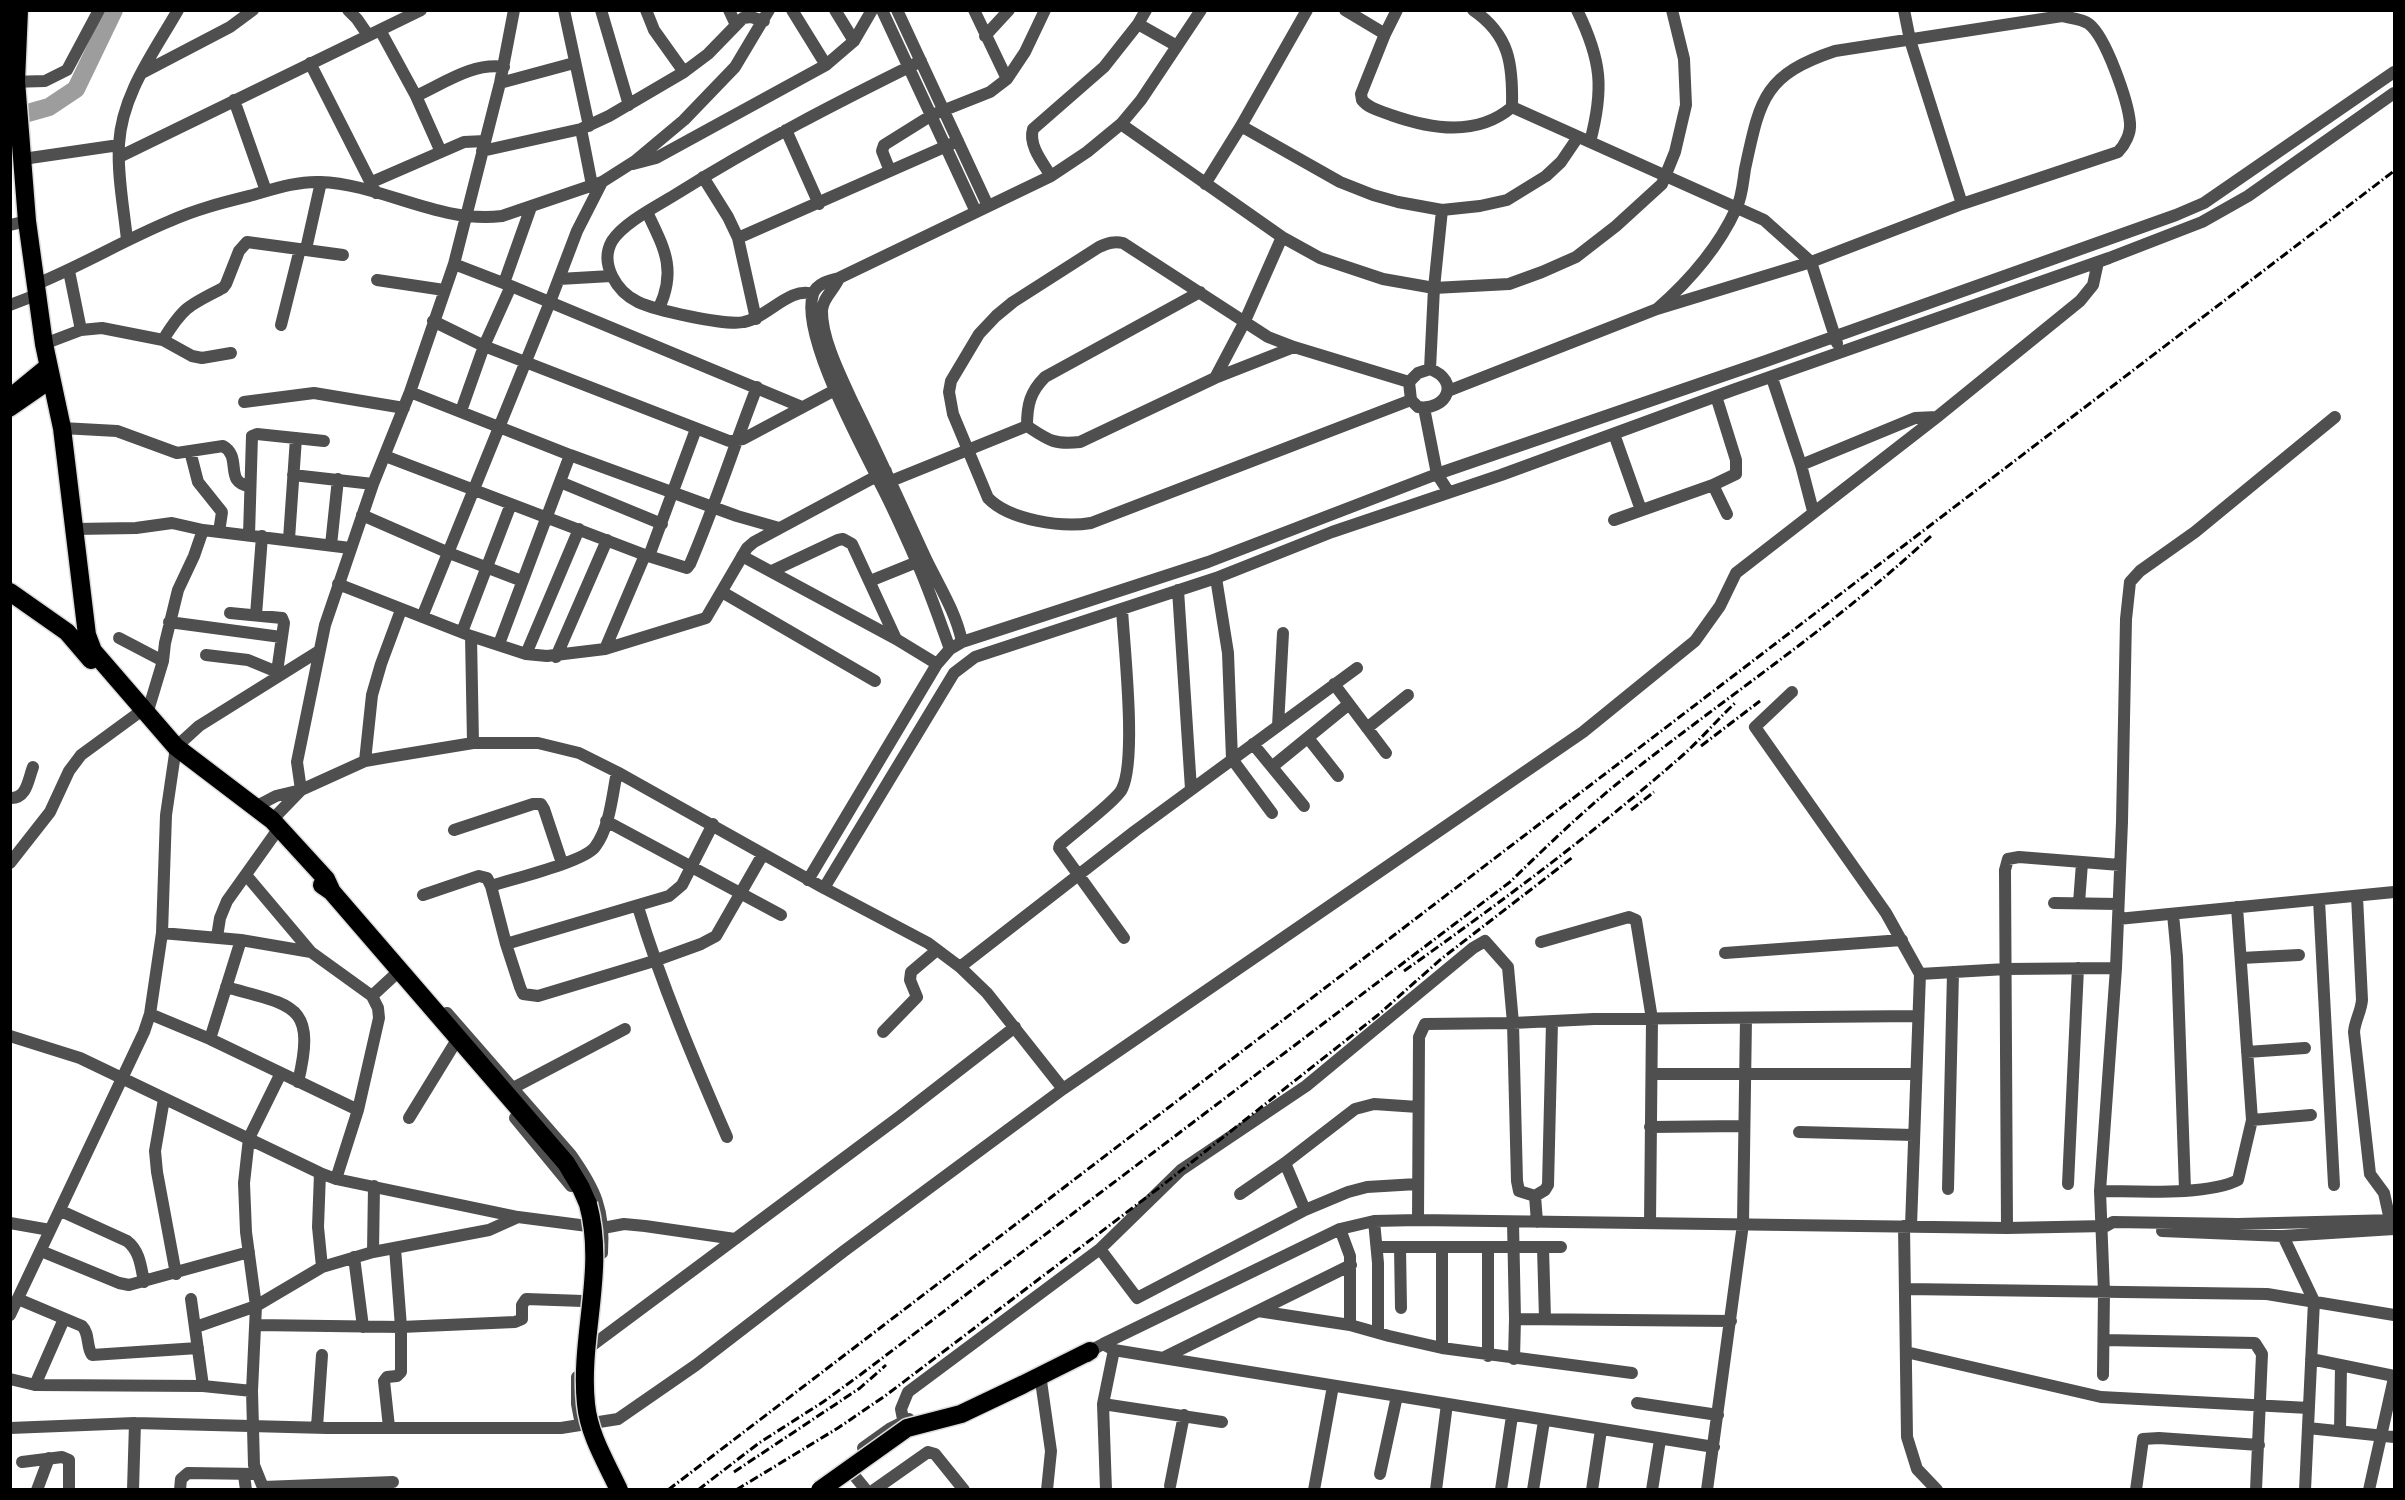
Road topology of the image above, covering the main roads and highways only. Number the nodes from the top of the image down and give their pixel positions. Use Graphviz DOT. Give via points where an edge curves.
graph roads {
  1 [pos="16,15"];
  2 [pos="15,85"];
  3 [pos="19,223"];
  4 [pos="50,372"];
  5 [pos="10,396"];
  6 [pos="10,409"];
  7 [pos="13,598"];
  8 [pos="142,714"];
  9 [pos="1103,1348"];
  10 [pos="618,1490"];
  11 [pos="820,1490"];
  1 -- 2 [label="highway"];
  2 -- 3 [label="highway" via="23,159"];
  3 -- 4 [label="highway"];
  4 -- 5 [label="main road"];
  4 -- 6 [label="main road"];
  4 -- 8 [label="highway" via="62,428 87,636 93,651"];
  7 -- 8 [label="highway" via="67,632"];
  8 -- 10 [label="highway, bridge" via="175,753 264,819 326,879 332,892 566,1163 581,1188 592,1221 595,1262 586,1402 591,1430"];
  9 -- 11 [label="highway, bridge" via="954,1417 897,1432"];
}
